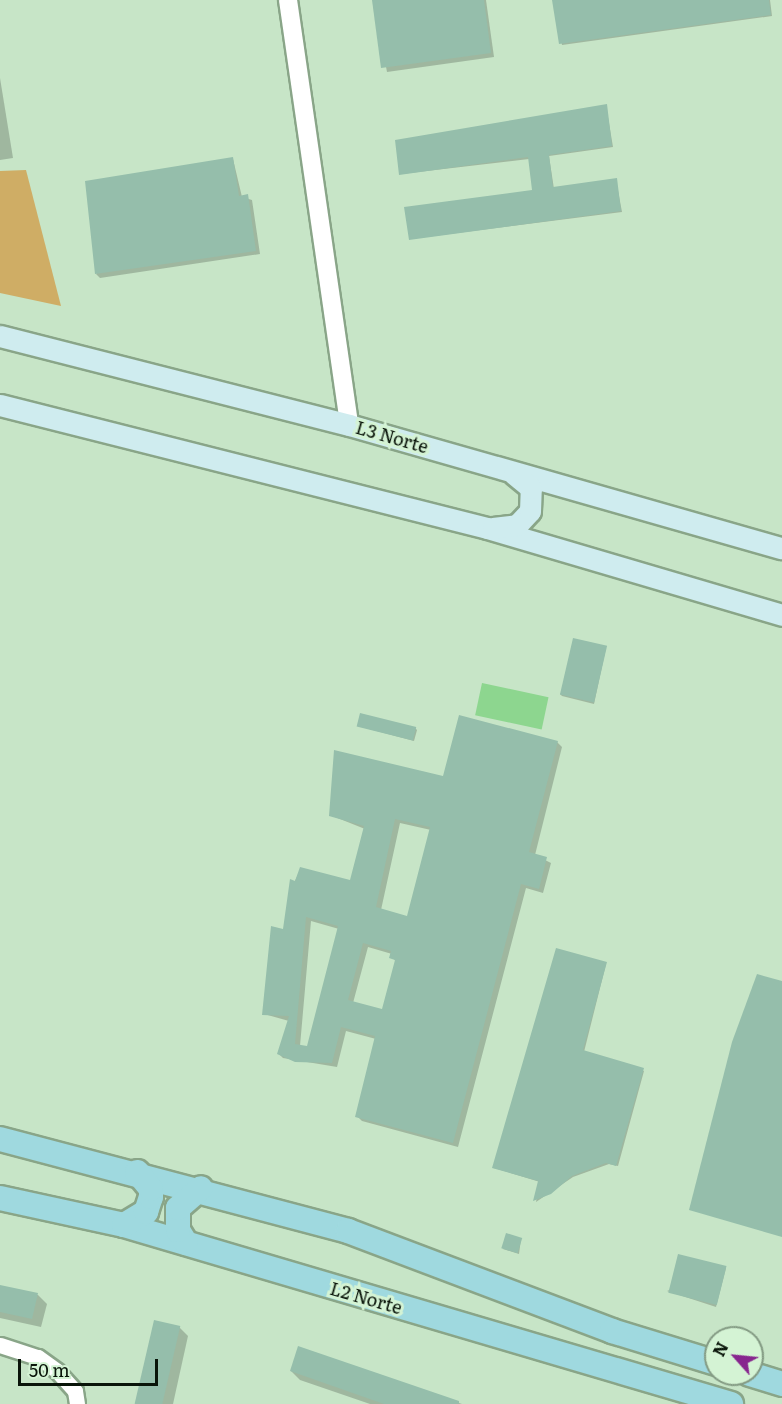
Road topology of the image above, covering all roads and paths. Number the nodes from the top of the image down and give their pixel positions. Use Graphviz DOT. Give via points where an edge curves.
graph roads {
  1 [pos="288,0"];
  2 [pos="0,336"];
  3 [pos="0,405"];
  4 [pos="349,425"];
  5 [pos="509,471"];
  6 [pos="487,528"];
  7 [pos="782,548"];
  8 [pos="782,615"];
  9 [pos="0,1139"];
  10 [pos="137,1172"];
  11 [pos="201,1188"];
  12 [pos="0,1198"];
  13 [pos="124,1225"];
  14 [pos="186,1243"];
  15 [pos="0,1345"];
  16 [pos="704,1360"];
  17 [pos="764,1378"];
  18 [pos="782,1384"];
  19 [pos="77,1404"];
  20 [pos="731,1404"];
  1 -- 4 [label="street"];
  2 -- 4 [label="main road, L3 Norte"];
  3 -- 6 [label="main road"];
  4 -- 5 [label="main road, L3 Norte"];
  5 -- 6 [label="main road" via="531,488 530,511 517,525"];
  5 -- 7 [label="main road, L3 Norte"];
  6 -- 8 [label="main road"];
  9 -- 10 [label="main road"];
  10 -- 11 [label="main road"];
  10 -- 13 [label="main road" via="151,1189 149,1204 140,1218"];
  11 -- 14 [label="main road" via="178,1208 178,1230"];
  11 -- 16 [label="main road" via="348,1231 612,1331"];
  12 -- 13 [label="main road, L2 Norte"];
  13 -- 14 [label="main road, L2 Norte"];
  14 -- 20 [label="main road, L2 Norte"];
  15 -- 19 [label="street" via="38,1358 57,1371 75,1391"];
  17 -- 18 [label="main road"];
}
